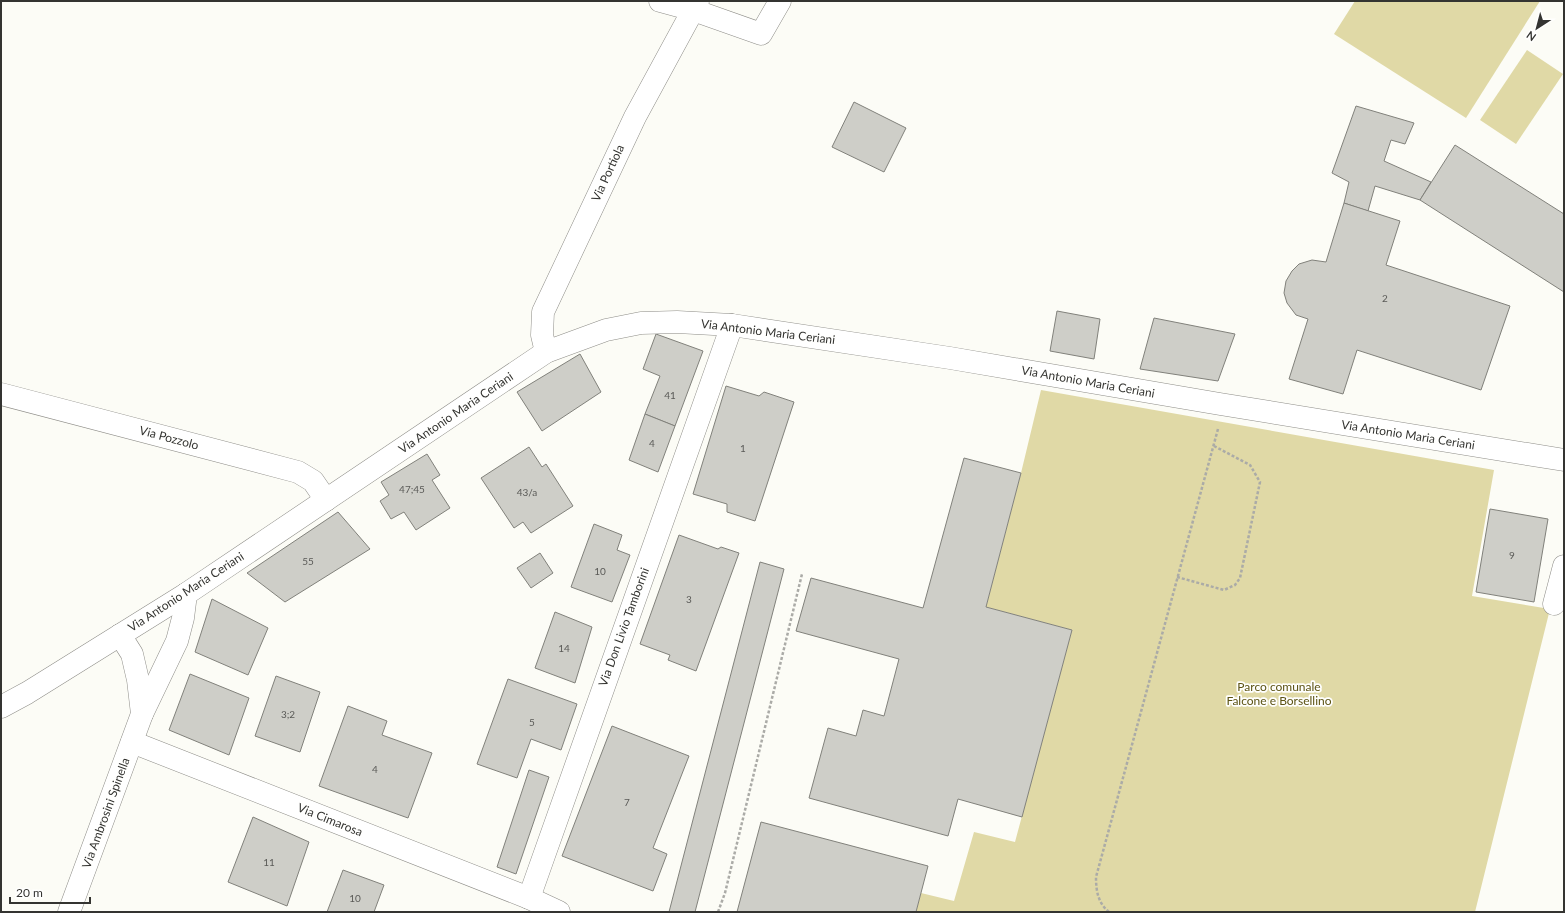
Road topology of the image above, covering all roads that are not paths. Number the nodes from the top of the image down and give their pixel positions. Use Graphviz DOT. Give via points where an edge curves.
graph roads {
  1 [pos="660,1"];
  2 [pos="780,1"];
  3 [pos="696,5"];
  4 [pos="732,325"];
  5 [pos="546,352"];
  6 [pos="1,394"];
  7 [pos="1564,460"];
  8 [pos="326,500"];
  9 [pos="1564,566"];
  10 [pos="186,594"];
  11 [pos="1554,604"];
  12 [pos="120,635"];
  13 [pos="1,707"];
  14 [pos="142,714"];
  15 [pos="132,742"];
  16 [pos="529,898"];
  17 [pos="69,912"];
  18 [pos="559,912"];
  1 -- 3 [label="street"];
  2 -- 3 [label="street" via="761,34"];
  3 -- 5 [label="street, Via Portiola" via="635,117 543,312 542,335"];
  4 -- 5 [label="street, Via Antonio Maria Ceriani" via="677,322 641,324 606,330"];
  4 -- 7 [label="street, Via Antonio Maria Ceriani" via="950,358"];
  4 -- 16 [label="street, Via Don Livio Tamborini"];
  5 -- 8 [label="street, Via Antonio Maria Ceriani"];
  6 -- 8 [label="street, Via Pozzolo" via="298,472 313,481"];
  8 -- 10 [label="street, Via Antonio Maria Ceriani"];
  9 -- 11 [label="street"];
  10 -- 12 [label="street, Via Antonio Maria Ceriani"];
  10 -- 14 [label="street, Via Ambrosini Spinella" via="177,641"];
  12 -- 13 [label="street, Via Antonio Maria Ceriani"];
  12 -- 14 [label="street, Via Ambrosini Spinella" via="132,654"];
  14 -- 15 [label="street, Via Ambrosini Spinella"];
  15 -- 16 [label="street, Via Cimarosa"];
  15 -- 17 [label="street, Via Ambrosini Spinella"];
  16 -- 18 [label="street"];
}
